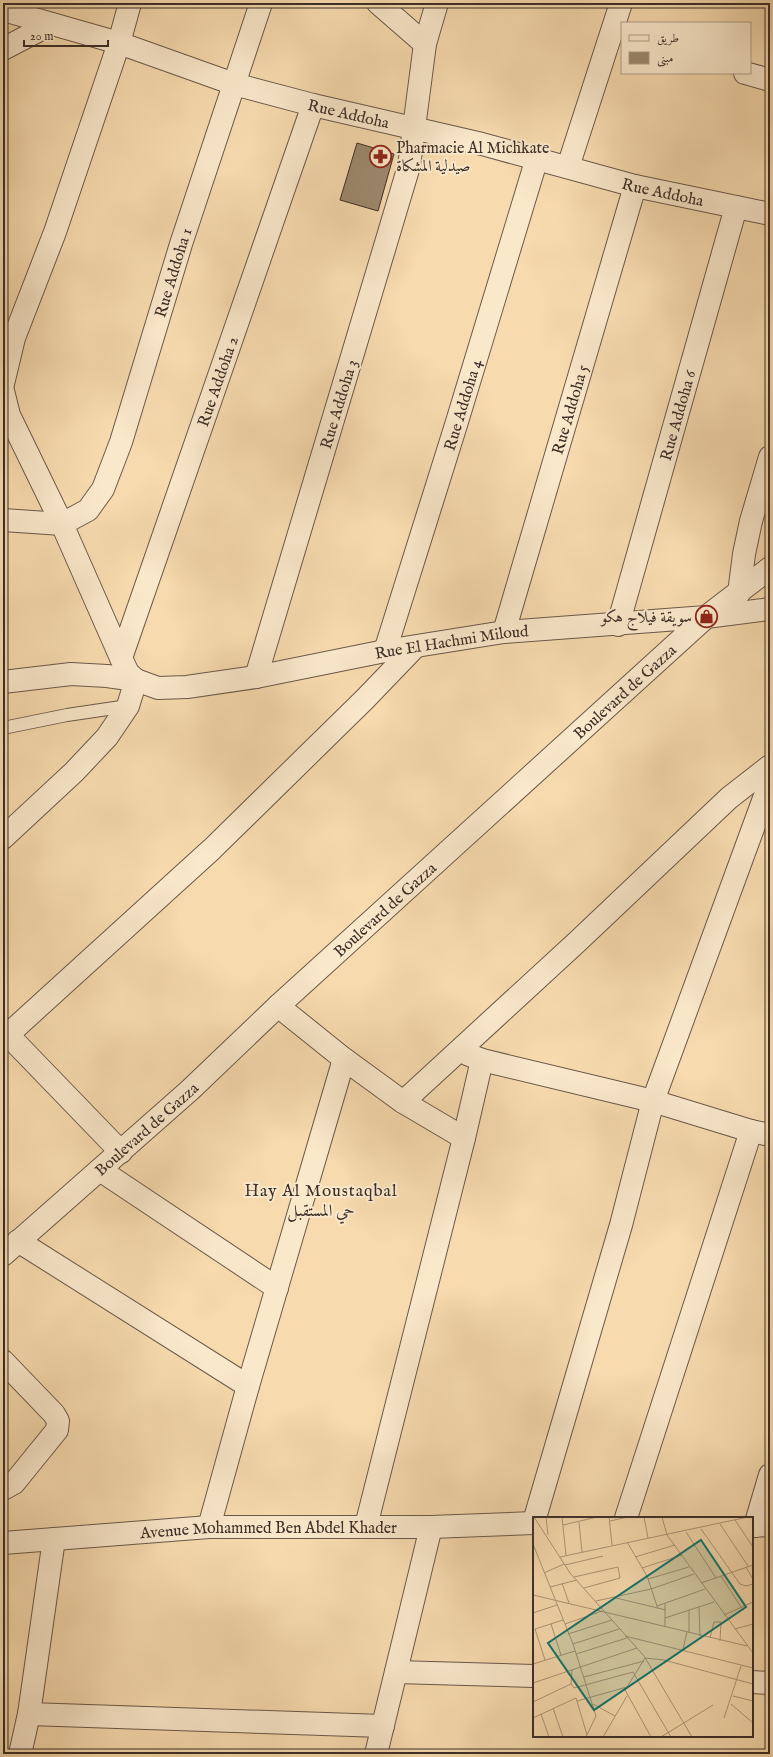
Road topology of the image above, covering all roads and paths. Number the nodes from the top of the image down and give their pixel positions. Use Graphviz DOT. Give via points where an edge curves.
graph roads {
  1 [pos="130,3"];
  2 [pos="261,3"];
  3 [pos="378,3"];
  4 [pos="437,3"];
  5 [pos="621,3"];
  6 [pos="3,10"];
  7 [pos="51,24"];
  8 [pos="616,38"];
  9 [pos="119,43"];
  10 [pos="425,44"];
  11 [pos="3,49"];
  12 [pos="749,74"];
  13 [pos="770,80"];
  14 [pos="234,84"];
  15 [pos="313,105"];
  16 [pos="413,129"];
  17 [pos="537,158"];
  18 [pos="568,167"];
  19 [pos="635,186"];
  20 [pos="736,206"];
  21 [pos="770,214"];
  22 [pos="7,358"];
  23 [pos="3,384"];
  24 [pos="3,391"];
  25 [pos="770,457"];
  26 [pos="3,520"];
  27 [pos="62,524"];
  28 [pos="770,568"];
  29 [pos="739,593"];
  30 [pos="770,609"];
  31 [pos="706,617"];
  32 [pos="618,625"];
  33 [pos="504,632"];
  34 [pos="415,647"];
  35 [pos="385,651"];
  36 [pos="121,658"];
  37 [pos="256,677"];
  38 [pos="136,680"];
  39 [pos="3,682"];
  40 [pos="128,706"];
  41 [pos="3,728"];
  42 [pos="770,766"];
  43 [pos="770,782"];
  44 [pos="3,838"];
  45 [pos="278,1006"];
  46 [pos="5,1037"];
  47 [pos="457,1050"];
  48 [pos="344,1059"];
  49 [pos="482,1060"];
  50 [pos="653,1101"];
  51 [pos="403,1102"];
  52 [pos="760,1133"];
  53 [pos="464,1138"];
  54 [pos="120,1152"];
  55 [pos="100,1170"];
  56 [pos="10,1248"];
  57 [pos="277,1288"];
  58 [pos="3,1361"];
  59 [pos="248,1386"];
  60 [pos="770,1475"];
  61 [pos="3,1489"];
  62 [pos="535,1517"];
  63 [pos="626,1517"];
  64 [pos="533,1522"];
  65 [pos="366,1526"];
  66 [pos="759,1526"];
  67 [pos="210,1527"];
  68 [pos="431,1527"];
  69 [pos="54,1539"];
  70 [pos="3,1543"];
  71 [pos="396,1672"];
  72 [pos="533,1676"];
  73 [pos="753,1682"];
  74 [pos="770,1683"];
  75 [pos="29,1714"];
  76 [pos="383,1726"];
  77 [pos="20,1754"];
  78 [pos="376,1754"];
  1 -- 9 [label="street"];
  2 -- 14 [label="street, Rue Addoha 1"];
  3 -- 10 [label="street"];
  4 -- 10 [label="street, Rue Addoha 3"];
  5 -- 8 [label="street"];
  6 -- 7 [label="street, Rue Addoha"];
  7 -- 9 [label="street, Rue Addoha"];
  7 -- 11 [label="street"];
  8 -- 18 [label="street"];
  9 -- 14 [label="street, Rue Addoha"];
  9 -- 22 [label="street" via="55,232"];
  10 -- 16 [label="street, Rue Addoha 3"];
  12 -- 13 [label="street"];
  14 -- 15 [label="street, Rue Addoha"];
  14 -- 27 [label="street, Rue Addoha 1" via="104,489 88,510"];
  15 -- 16 [label="street, Rue Addoha"];
  15 -- 36 [label="street, Rue Addoha 2"];
  16 -- 17 [label="street, Rue Addoha"];
  16 -- 37 [label="street, Rue Addoha 3" via="409,166"];
  17 -- 18 [label="street, Rue Addoha"];
  17 -- 35 [label="street, Rue Addoha 4"];
  18 -- 19 [label="street, Rue Addoha"];
  19 -- 20 [label="street, Rue Addoha"];
  19 -- 33 [label="street, Rue Addoha 5"];
  20 -- 21 [label="street, Rue Addoha"];
  20 -- 32 [label="street, Rue Addoha 6"];
  22 -- 23 [label="street"];
  24 -- 27 [label="street" via="9,415"];
  25 -- 29 [label="street" via="751,521"];
  26 -- 27 [label="street"];
  27 -- 36 [label="street"];
  28 -- 29 [label="street, Boulevard de Gazza"];
  29 -- 31 [label="street, Boulevard de Gazza"];
  30 -- 31 [label="street, Rue El Hachmi Miloud"];
  31 -- 32 [label="street, Rue El Hachmi Miloud"];
  31 -- 45 [label="street, Boulevard de Gazza"];
  32 -- 33 [label="street, Rue El Hachmi Miloud"];
  33 -- 34 [label="street, Rue El Hachmi Miloud"];
  34 -- 35 [label="street, Rue El Hachmi Miloud"];
  34 -- 46 [label="street" via="212,849"];
  35 -- 37 [label="street, Rue El Hachmi Miloud"];
  36 -- 38 [label="street" via="128,673"];
  37 -- 38 [label="street, Rue El Hachmi Miloud" via="187,687 158,688"];
  38 -- 39 [label="street, Rue El Hachmi Miloud" via="71,674"];
  38 -- 40 [label="street"];
  40 -- 41 [label="lane"];
  40 -- 44 [label="street" via="107,737 74,772"];
  42 -- 47 [label="street" via="730,798 577,942"];
  43 -- 50 [label="street"];
  45 -- 48 [label="street"];
  45 -- 54 [label="street, Boulevard de Gazza"];
  46 -- 54 [label="street"];
  47 -- 49 [label="street"];
  47 -- 51 [label="street"];
  48 -- 51 [label="street"];
  48 -- 57 [label="street"];
  49 -- 50 [label="street"];
  49 -- 53 [label="street"];
  50 -- 52 [label="street"];
  50 -- 62 [label="street" via="620,1225"];
  51 -- 53 [label="street"];
  52 -- 63 [label="street"];
  53 -- 65 [label="street"];
  54 -- 55 [label="street, Boulevard de Gazza"];
  55 -- 56 [label="street, Boulevard de Gazza"];
  55 -- 57 [label="street"];
  56 -- 59 [label="street"];
  57 -- 59 [label="street"];
  58 -- 61 [label="street" via="58,1421 57,1430 38,1454 14,1483"];
  59 -- 67 [label="street"];
  60 -- 66 [label="street"];
  64 -- 68 [label="street, Avenue Mohammed Ben Abdel Khader"];
  65 -- 67 [label="street, Avenue Mohammed Ben Abdel Khader"];
  65 -- 68 [label="street, Avenue Mohammed Ben Abdel Khader"];
  67 -- 69 [label="street, Avenue Mohammed Ben Abdel Khader"];
  68 -- 71 [label="street"];
  69 -- 70 [label="street, Avenue Mohammed Ben Abdel Khader"];
  69 -- 75 [label="street"];
  71 -- 72 [label="street"];
  71 -- 76 [label="street"];
  73 -- 74 [label="street"];
  75 -- 76 [label="street"];
  75 -- 77 [label="street"];
  76 -- 78 [label="street"];
}
